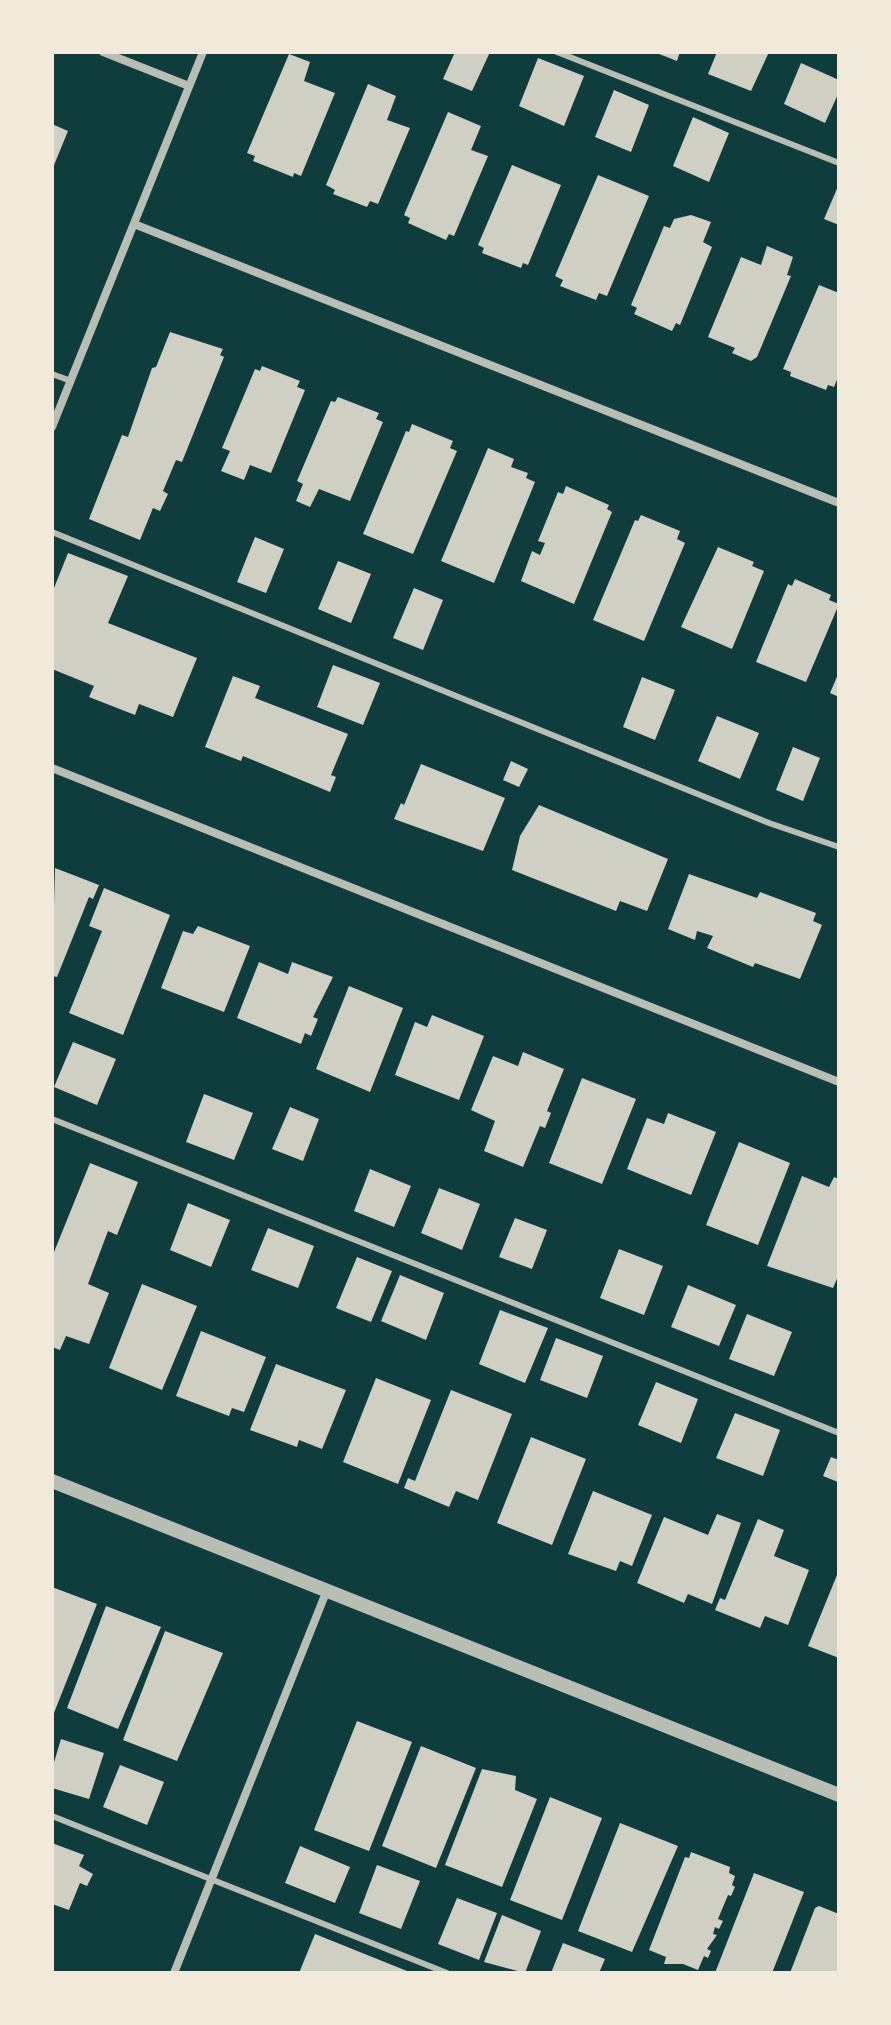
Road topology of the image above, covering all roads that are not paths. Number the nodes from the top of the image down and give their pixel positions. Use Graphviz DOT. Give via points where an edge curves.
graph roads {
  1 [pos="103,52"];
  2 [pos="203,52"];
  3 [pos="557,52"];
  4 [pos="189,86"];
  5 [pos="839,163"];
  6 [pos="134,224"];
  7 [pos="52,374"];
  8 [pos="71,381"];
  9 [pos="52,427"];
  10 [pos="839,503"];
  11 [pos="52,532"];
  12 [pos="52,768"];
  13 [pos="839,847"];
  14 [pos="839,1082"];
  15 [pos="52,1119"];
  16 [pos="839,1433"];
  17 [pos="52,1481"];
  18 [pos="327,1590"];
  19 [pos="839,1795"];
  20 [pos="52,1816"];
  21 [pos="211,1879"];
  22 [pos="174,1973"];
  23 [pos="447,1973"];
  1 -- 4 [label="street"];
  2 -- 4 [label="street"];
  3 -- 5 [label="lane"];
  4 -- 6 [label="street"];
  6 -- 8 [label="street"];
  6 -- 10 [label="street"];
  7 -- 8 [label="lane"];
  8 -- 9 [label="street"];
  11 -- 13 [label="lane"];
  12 -- 14 [label="street"];
  15 -- 16 [label="lane"];
  17 -- 18 [label="street"];
  18 -- 19 [label="street"];
  18 -- 21 [label="street"];
  20 -- 21 [label="lane"];
  21 -- 22 [label="street"];
  21 -- 23 [label="lane"];
}
